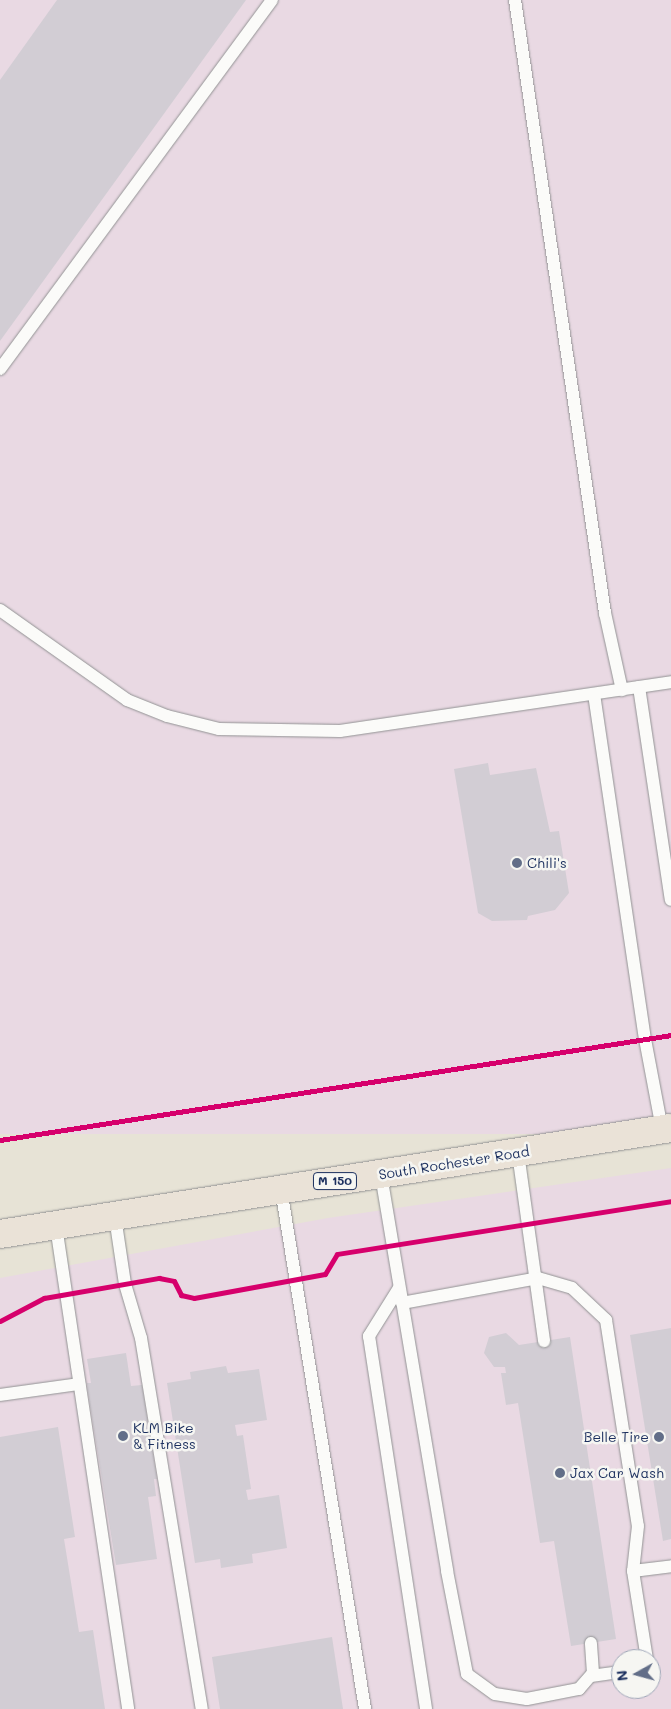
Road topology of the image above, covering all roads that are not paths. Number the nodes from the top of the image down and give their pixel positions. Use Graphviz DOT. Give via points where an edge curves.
graph roads {
  1 [pos="272,0"];
  2 [pos="515,0"];
  3 [pos="0,369"];
  4 [pos="0,610"];
  5 [pos="671,682"];
  6 [pos="639,687"];
  7 [pos="622,690"];
  8 [pos="594,694"];
  9 [pos="671,900"];
  10 [pos="667,1129"];
  11 [pos="518,1152"];
  12 [pos="381,1174"];
  13 [pos="281,1189"];
  14 [pos="115,1217"];
  15 [pos="56,1226"];
  16 [pos="0,1234"];
  17 [pos="538,1278"];
  18 [pos="400,1288"];
  19 [pos="402,1302"];
  20 [pos="544,1341"];
  21 [pos="79,1384"];
  22 [pos="0,1394"];
  23 [pos="671,1566"];
  24 [pos="633,1571"];
  25 [pos="591,1643"];
  26 [pos="645,1649"];
  27 [pos="611,1673"];
  28 [pos="590,1676"];
  29 [pos="128,1709"];
  30 [pos="202,1709"];
  31 [pos="365,1709"];
  32 [pos="426,1709"];
  1 -- 3 [label="lane"];
  2 -- 7 [label="lane" via="606,613"];
  4 -- 8 [label="lane" via="127,700 167,716 219,729 340,731"];
  5 -- 6 [label="lane"];
  6 -- 7 [label="lane"];
  6 -- 9 [label="lane"];
  7 -- 8 [label="lane"];
  8 -- 10 [label="lane" via="645,1039"];
  10 -- 11 [label="main road, South Rochester Road / M 150"];
  11 -- 12 [label="main road, South Rochester Road / M 150"];
  11 -- 17 [label="lane"];
  12 -- 13 [label="main road, South Rochester Road / M 150"];
  12 -- 18 [label="lane"];
  13 -- 14 [label="main road, South Rochester Road / M 150"];
  13 -- 31 [label="lane"];
  14 -- 15 [label="main road, South Rochester Road / M 150"];
  14 -- 30 [label="lane" via="126,1284 141,1338"];
  15 -- 16 [label="main road, South Rochester Road / M 150"];
  15 -- 21 [label="lane"];
  17 -- 19 [label="lane"];
  17 -- 20 [label="lane"];
  17 -- 24 [label="lane" via="572,1288 606,1320 638,1526"];
  18 -- 19 [label="lane"];
  18 -- 32 [label="lane" via="369,1336"];
  19 -- 28 [label="lane" via="446,1571 467,1674 495,1694 527,1699 579,1690"];
  21 -- 22 [label="lane"];
  21 -- 29 [label="lane"];
  23 -- 24 [label="lane"];
  24 -- 26 [label="lane"];
  25 -- 28 [label="lane"];
  27 -- 28 [label="lane"];
}
